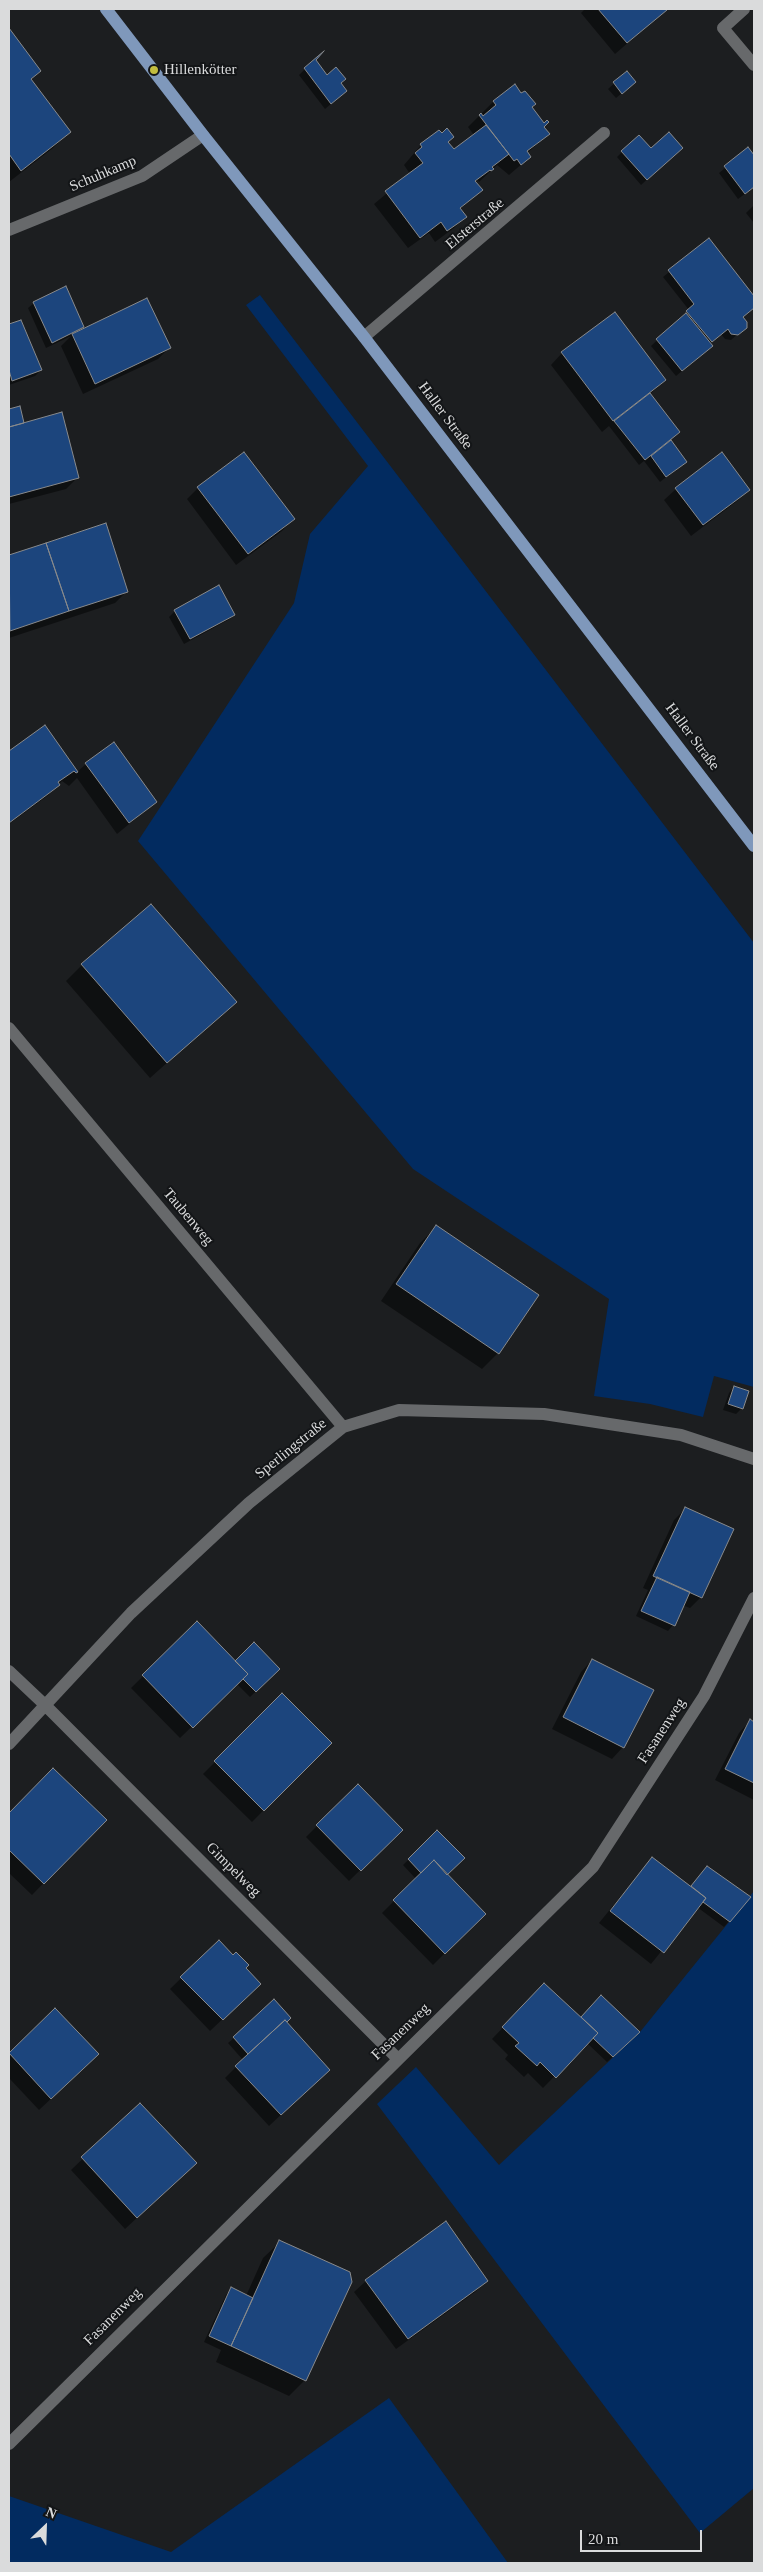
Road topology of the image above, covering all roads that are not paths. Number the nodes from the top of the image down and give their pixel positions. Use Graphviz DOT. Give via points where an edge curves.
graph roads {
  1 [pos="106,9"];
  2 [pos="744,9"];
  3 [pos="754,65"];
  4 [pos="604,133"];
  5 [pos="203,135"];
  6 [pos="9,230"];
  7 [pos="364,337"];
  8 [pos="754,846"];
  9 [pos="9,1028"];
  10 [pos="343,1427"];
  11 [pos="754,1459"];
  12 [pos="754,1598"];
  13 [pos="9,1671"];
  14 [pos="46,1705"];
  15 [pos="9,1744"];
  16 [pos="397,2058"];
  17 [pos="9,2444"];
  1 -- 5 [label="main road, Haller Straße"];
  2 -- 3 [label="street" via="723,28"];
  4 -- 7 [label="street, Elsterstraße"];
  5 -- 6 [label="street, Schuhkamp" via="142,176"];
  5 -- 7 [label="main road, Haller Straße"];
  7 -- 8 [label="main road, Haller Straße"];
  9 -- 10 [label="street, Taubenweg"];
  10 -- 11 [label="street, Sperlingstraße" via="399,1410 544,1414 681,1435"];
  10 -- 14 [label="street, Sperlingstraße" via="249,1503 131,1613"];
  12 -- 16 [label="street, Fasanenweg" via="704,1696 593,1868"];
  13 -- 14 [label="street"];
  14 -- 15 [label="street, Sperlingstraße"];
  14 -- 16 [label="street, Gimpelweg"];
  16 -- 17 [label="street, Fasanenweg"];
}
